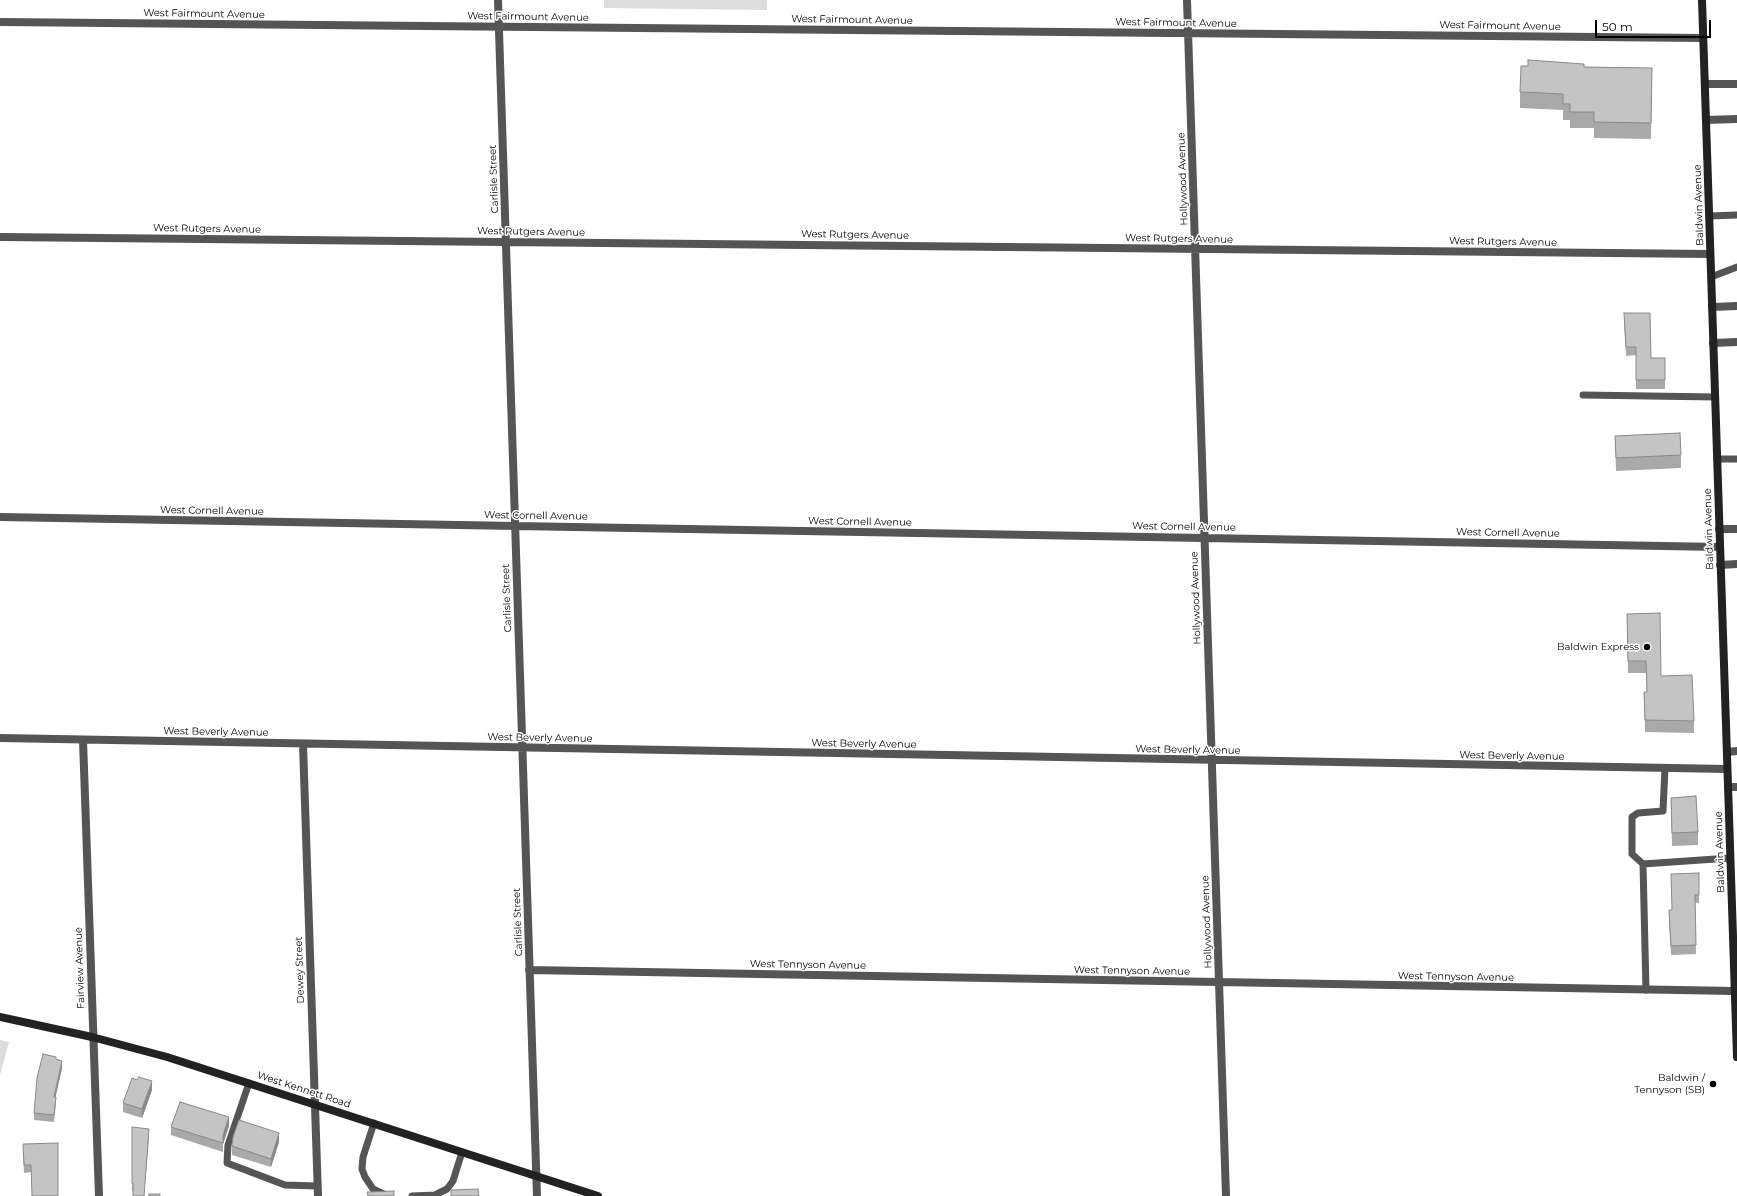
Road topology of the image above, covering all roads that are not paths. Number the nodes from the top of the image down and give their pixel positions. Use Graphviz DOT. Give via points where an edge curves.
graph roads {
  1 [pos="498,0"];
  2 [pos="1187,0"];
  3 [pos="1702,0"];
  4 [pos="0,22"];
  5 [pos="499,27"];
  6 [pos="1188,34"];
  7 [pos="1704,38"];
  8 [pos="1705,84"];
  9 [pos="1737,84"];
  10 [pos="1737,119"];
  11 [pos="1706,120"];
  12 [pos="1737,215"];
  13 [pos="1709,216"];
  14 [pos="0,237"];
  15 [pos="506,242"];
  16 [pos="1195,249"];
  17 [pos="1710,254"];
  18 [pos="1737,267"];
  19 [pos="1711,277"];
  20 [pos="1737,306"];
  21 [pos="1712,307"];
  22 [pos="1737,342"];
  23 [pos="1713,343"];
  24 [pos="1583,395"];
  25 [pos="1715,397"];
  26 [pos="1717,459"];
  27 [pos="1737,459"];
  28 [pos="0,517"];
  29 [pos="515,526"];
  30 [pos="1719,529"];
  31 [pos="1737,529"];
  32 [pos="1204,538"];
  33 [pos="1720,547"];
  34 [pos="1737,564"];
  35 [pos="1720,565"];
  36 [pos="0,738"];
  37 [pos="83,740"];
  38 [pos="303,744"];
  39 [pos="522,747"];
  40 [pos="1737,751"];
  41 [pos="1727,752"];
  42 [pos="1212,760"];
  43 [pos="1665,768"];
  44 [pos="1727,769"];
  45 [pos="1728,787"];
  46 [pos="1737,787"];
  47 [pos="1730,858"];
  48 [pos="1643,864"];
  49 [pos="530,970"];
  50 [pos="1736,974"];
  51 [pos="1219,982"];
  52 [pos="1646,990"];
  53 [pos="1735,992"];
  54 [pos="0,1017"];
  55 [pos="92,1037"];
  56 [pos="1737,1056"];
  57 [pos="249,1083"];
  58 [pos="314,1104"];
  59 [pos="374,1123"];
  60 [pos="462,1152"];
  61 [pos="536,1176"];
  62 [pos="317,1186"];
  63 [pos="99,1196"];
  64 [pos="318,1196"];
  65 [pos="388,1196"];
  66 [pos="412,1196"];
  67 [pos="537,1196"];
  68 [pos="598,1196"];
  69 [pos="1226,1196"];
  1 -- 5 [label="street, Carlisle Street"];
  2 -- 6 [label="street, Hollywood Avenue"];
  3 -- 7 [label="main road, Baldwin Avenue"];
  4 -- 5 [label="street, West Fairmount Avenue"];
  5 -- 6 [label="street, West Fairmount Avenue"];
  5 -- 15 [label="street, Carlisle Street"];
  6 -- 7 [label="street, West Fairmount Avenue"];
  6 -- 16 [label="street, Hollywood Avenue"];
  7 -- 8 [label="main road, Baldwin Avenue"];
  8 -- 9 [label="street"];
  8 -- 11 [label="main road, Baldwin Avenue"];
  10 -- 11 [label="street"];
  11 -- 13 [label="main road, Baldwin Avenue"];
  12 -- 13 [label="lane"];
  13 -- 17 [label="main road, Baldwin Avenue"];
  14 -- 15 [label="street, West Rutgers Avenue"];
  15 -- 16 [label="street, West Rutgers Avenue"];
  15 -- 29 [label="street, Carlisle Street"];
  16 -- 17 [label="street, West Rutgers Avenue"];
  16 -- 32 [label="street, Hollywood Avenue"];
  17 -- 19 [label="main road, Baldwin Avenue"];
  18 -- 19 [label="lane"];
  19 -- 21 [label="main road, Baldwin Avenue"];
  20 -- 21 [label="street"];
  21 -- 23 [label="main road, Baldwin Avenue"];
  22 -- 23 [label="street"];
  23 -- 25 [label="main road, Baldwin Avenue"];
  24 -- 25 [label="lane"];
  25 -- 26 [label="main road, Baldwin Avenue"];
  26 -- 27 [label="lane"];
  26 -- 30 [label="main road, Baldwin Avenue"];
  28 -- 29 [label="street, West Cornell Avenue"];
  29 -- 32 [label="street, West Cornell Avenue"];
  29 -- 39 [label="street, Carlisle Street"];
  30 -- 31 [label="street"];
  30 -- 33 [label="main road, Baldwin Avenue"];
  32 -- 33 [label="street, West Cornell Avenue"];
  32 -- 42 [label="street, Hollywood Avenue"];
  33 -- 35 [label="main road, Baldwin Avenue"];
  34 -- 35 [label="street"];
  35 -- 41 [label="main road, Baldwin Avenue"];
  36 -- 37 [label="street, West Beverly Avenue"];
  37 -- 38 [label="street, West Beverly Avenue"];
  37 -- 55 [label="street, Fairview Avenue"];
  38 -- 39 [label="street, West Beverly Avenue"];
  38 -- 58 [label="street, Dewey Street"];
  39 -- 42 [label="street, West Beverly Avenue"];
  39 -- 49 [label="street, Carlisle Street"];
  40 -- 41 [label="street"];
  41 -- 44 [label="main road, Baldwin Avenue"];
  42 -- 43 [label="street, West Beverly Avenue"];
  42 -- 51 [label="street, Hollywood Avenue"];
  43 -- 44 [label="street, West Beverly Avenue"];
  43 -- 48 [label="lane" via="1663,811 1638,813 1632,817 1632,854"];
  44 -- 45 [label="main road, Baldwin Avenue"];
  45 -- 46 [label="street"];
  45 -- 47 [label="main road, Baldwin Avenue"];
  47 -- 48 [label="lane"];
  47 -- 50 [label="main road, Baldwin Avenue"];
  48 -- 52 [label="lane"];
  49 -- 51 [label="street, West Tennyson Avenue"];
  49 -- 61 [label="street, Carlisle Street"];
  50 -- 53 [label="main road, Baldwin Avenue"];
  51 -- 52 [label="street, West Tennyson Avenue"];
  51 -- 69 [label="street, Hollywood Avenue"];
  52 -- 53 [label="street, West Tennyson Avenue"];
  53 -- 56 [label="main road, Baldwin Avenue"];
  54 -- 55 [label="main road, West Kennett Road"];
  55 -- 57 [label="main road, West Kennett Road"];
  55 -- 63 [label="street, Fairview Avenue"];
  57 -- 58 [label="main road, West Kennett Road"];
  57 -- 62 [label="lane" via="228,1145 228,1162 285,1185"];
  58 -- 59 [label="main road, West Kennett Road"];
  58 -- 62 [label="street, Dewey Street"];
  59 -- 60 [label="main road, West Kennett Road"];
  59 -- 65 [label="lane" via="363,1157 362,1169 373,1189"];
  60 -- 61 [label="main road, West Kennett Road"];
  60 -- 66 [label="lane" via="453,1181 447,1189 435,1195"];
  61 -- 67 [label="street, Carlisle Street"];
  61 -- 68 [label="main road, West Kennett Road"];
  62 -- 64 [label="street, Dewey Street"];
}
